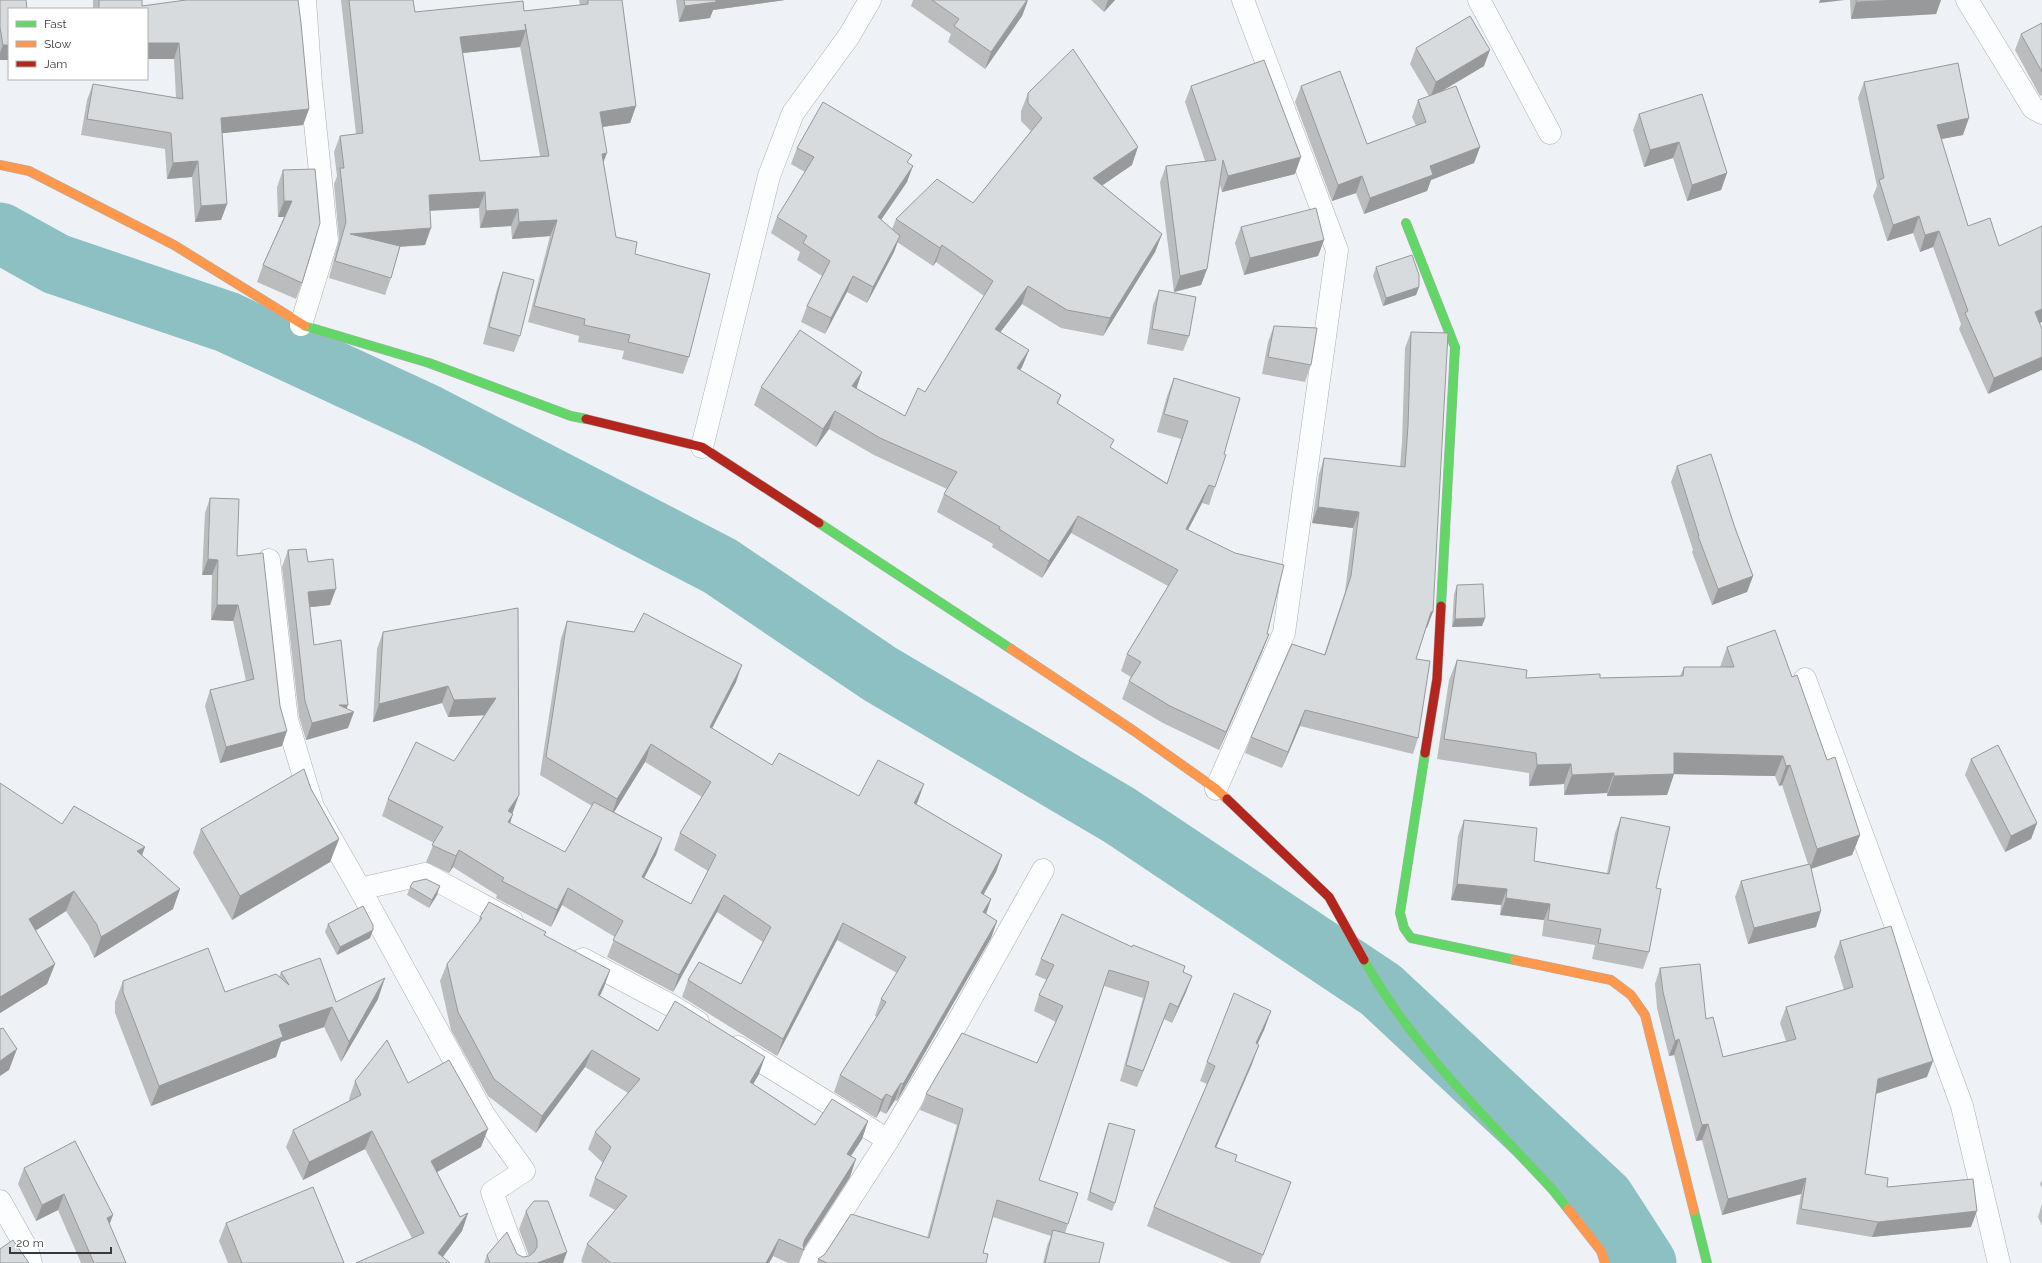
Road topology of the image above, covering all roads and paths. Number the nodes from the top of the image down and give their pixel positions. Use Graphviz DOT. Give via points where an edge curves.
graph roads {
  1 [pos="305,0"];
  2 [pos="870,0"];
  3 [pos="1244,0"];
  4 [pos="1479,0"];
  5 [pos="1967,0"];
  6 [pos="2042,113"];
  7 [pos="1550,132"];
  8 [pos="0,165"];
  9 [pos="1406,223"];
  10 [pos="301,325"];
  11 [pos="702,447"];
  12 [pos="269,560"];
  13 [pos="1805,679"];
  14 [pos="1216,789"];
  15 [pos="1043,870"];
  16 [pos="360,889"];
  17 [pos="531,931"];
  18 [pos="566,950"];
  19 [pos="888,1140"];
  20 [pos="0,1201"];
  21 [pos="31,1263"];
  22 [pos="518,1263"];
  23 [pos="808,1263"];
  24 [pos="1605,1263"];
  25 [pos="1707,1263"];
  26 [pos="1999,1263"];
  1 -- 10 [label="street" via="327,240"];
  2 -- 11 [label="street" via="849,36 793,113 769,176"];
  3 -- 14 [label="street" via="1337,250 1284,633"];
  4 -- 7 [label="street"];
  5 -- 6 [label="street" via="2033,108"];
  8 -- 10 [label="street" via="29,171 174,245"];
  9 -- 25 [label="street" via="1455,347 1437,679 1400,913 1404,928 1411,938 1611,980 1631,995 1646,1016"];
  10 -- 11 [label="street" via="429,363 571,416"];
  11 -- 14 [label="street" via="1134,731"];
  12 -- 16 [label="street" via="287,720 313,807"];
  13 -- 26 [label="street" via="1962,1106"];
  14 -- 24 [label="street" via="1330,897 1381,990 1445,1073 1552,1189 1601,1251"];
  15 -- 19 [label="street"];
  16 -- 17 [label="street" via="425,874"];
  16 -- 22 [label="street" via="484,1115 524,1171 492,1192"];
  18 -- 19 [label="street" via="672,1006"];
  19 -- 23 [label="street"];
  20 -- 21 [label="street" via="27,1249"];
}
